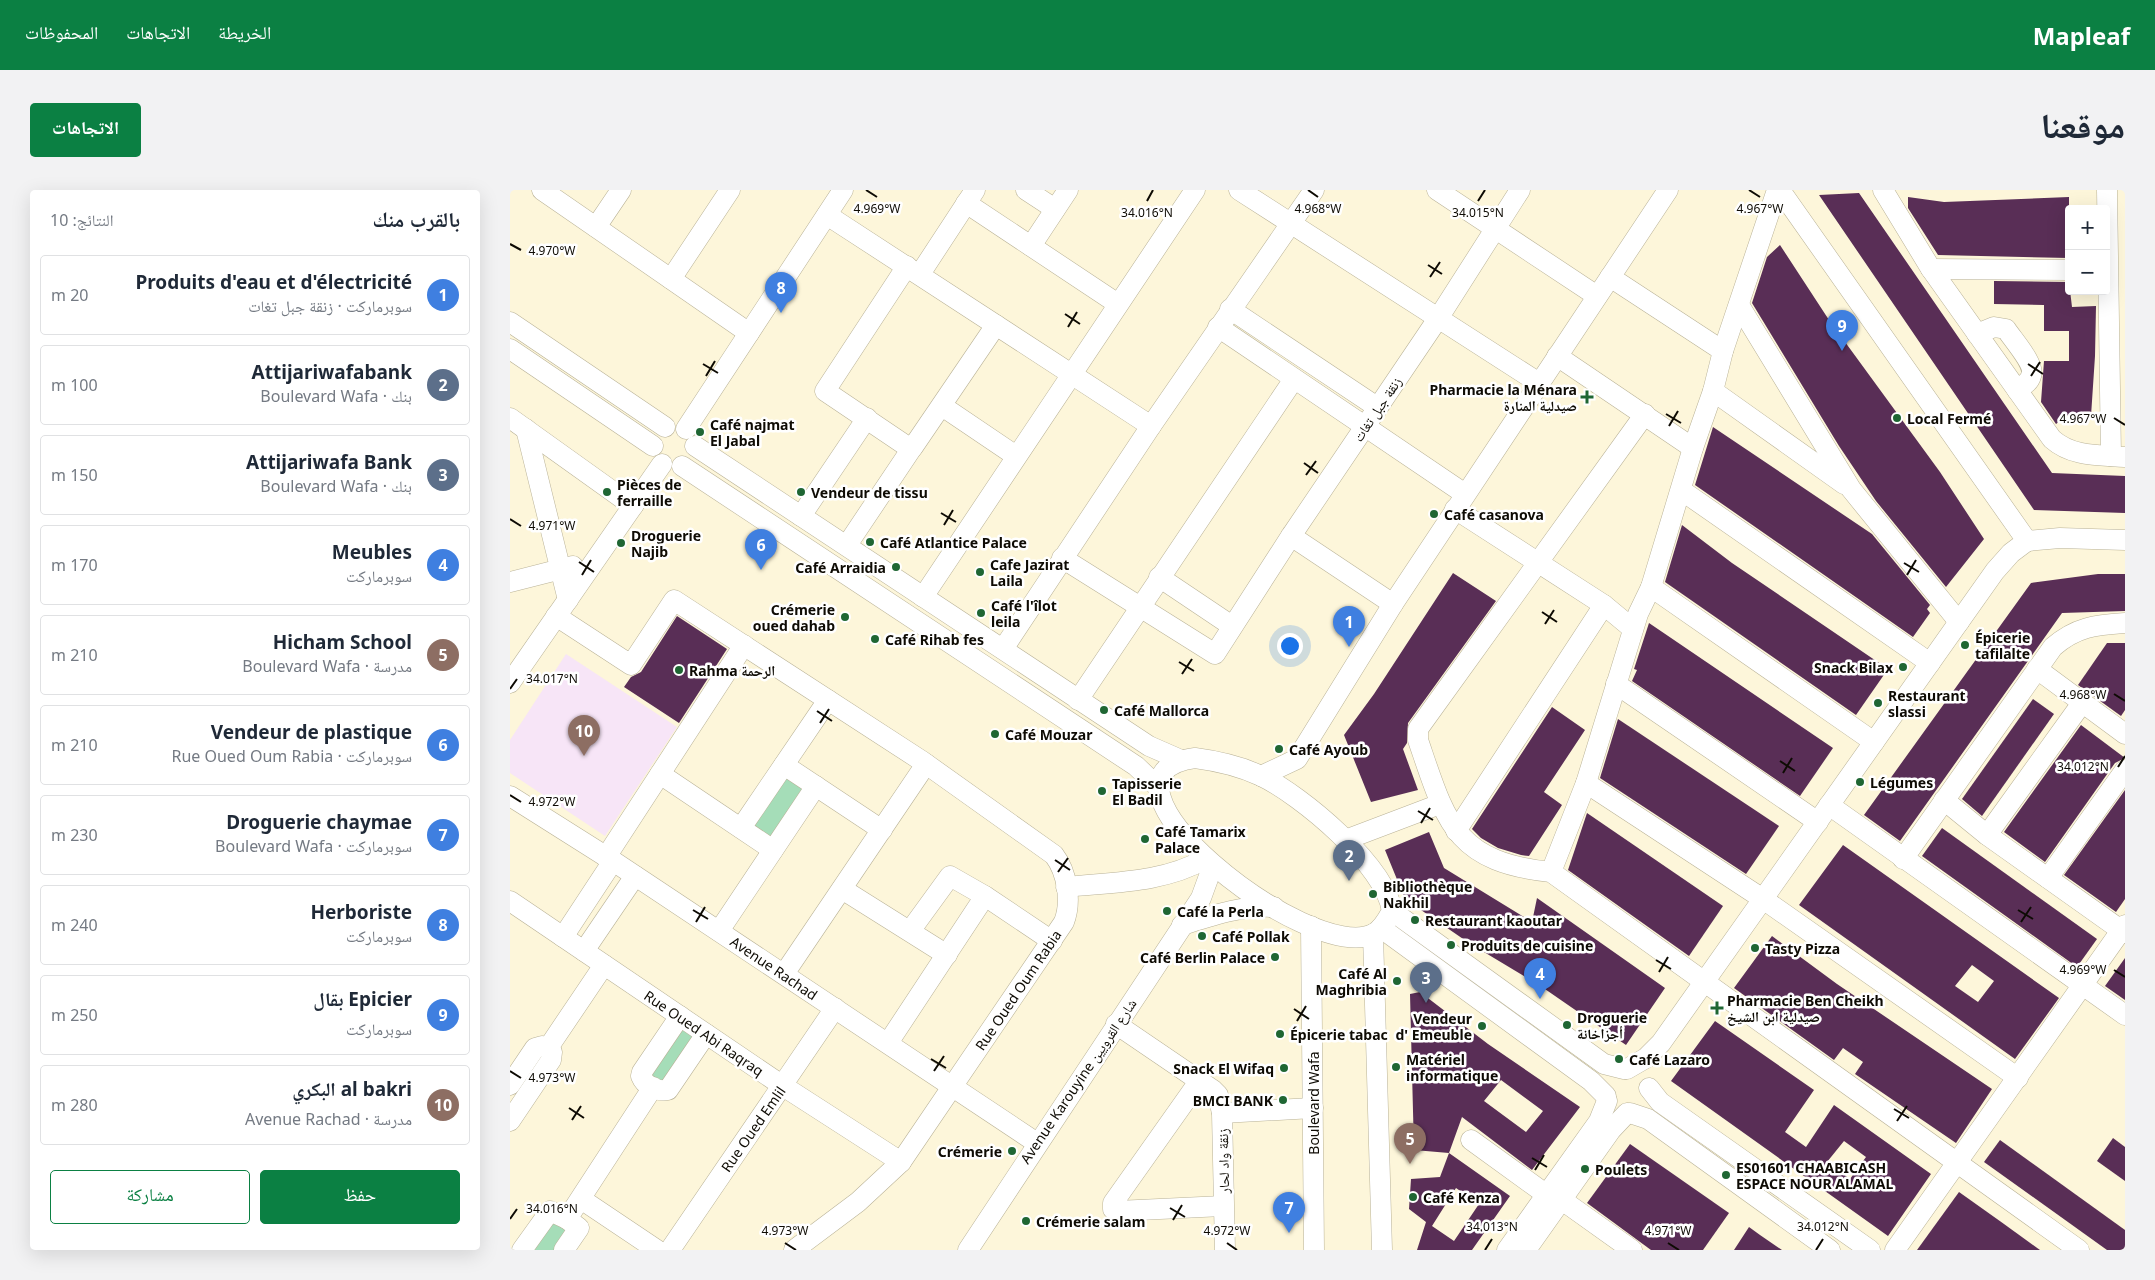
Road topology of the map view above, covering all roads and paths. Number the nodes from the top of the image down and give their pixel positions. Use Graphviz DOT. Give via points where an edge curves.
graph roads {
  1 [pos="542,190"];
  2 [pos="621,190"];
  3 [pos="730,190"];
  4 [pos="1026,190"];
  5 [pos="1068,190"];
  6 [pos="1195,190"];
  7 [pos="1239,190"];
  8 [pos="1314,190"];
  9 [pos="1437,190"];
  10 [pos="1520,190"];
  11 [pos="1668,190"];
  12 [pos="1779,190"];
  13 [pos="1882,190"];
  14 [pos="2107,190"];
  15 [pos="837,192"];
  16 [pos="970,197"];
  17 [pos="1055,209"];
  18 [pos="827,215"];
  19 [pos="1291,224"];
  20 [pos="596,228"];
  21 [pos="1495,228"];
  22 [pos="1030,246"];
  23 [pos="2107,250"];
  24 [pos="1930,269"];
  25 [pos="913,270"];
  26 [pos="2065,270"];
  27 [pos="1610,277"];
  28 [pos="671,279"];
  29 [pos="2110,279"];
  30 [pos="2116,294"];
  31 [pos="1597,296"];
  32 [pos="1118,304"];
  33 [pos="1739,305"];
  34 [pos="1230,309"];
  35 [pos="1439,317"];
  36 [pos="510,322"];
  37 [pos="996,326"];
  38 [pos="1218,327"];
  39 [pos="749,333"];
  40 [pos="510,349"];
  41 [pos="1723,351"];
  42 [pos="1557,356"];
  43 [pos="1070,375"];
  44 [pos="1294,379"];
  45 [pos="1539,383"];
  46 [pos="1713,391"];
  47 [pos="942,406"];
  48 [pos="1377,407"];
  49 [pos="1645,414"];
  50 [pos="867,418"];
  51 [pos="518,424"];
  52 [pos="1151,426"];
  53 [pos="1365,426"];
  54 [pos="665,427"];
  55 [pos="686,429"];
  56 [pos="653,446"];
  57 [pos="695,446"];
  58 [pos="912,448"];
  59 [pos="1693,448"];
  60 [pos="1016,456"];
  61 [pos="2118,457"];
  62 [pos="662,464"];
  63 [pos="682,466"];
  64 [pos="1851,489"];
  65 [pos="1681,490"];
  66 [pos="1460,502"];
  67 [pos="633,506"];
  68 [pos="801,516"];
  69 [pos="1291,536"];
  70 [pos="2125,540"];
  71 [pos="2027,541"];
  72 [pos="846,545"];
  73 [pos="1062,558"];
  74 [pos="594,561"];
  75 [pos="1539,564"];
  76 [pos="560,570"];
  77 [pos="1160,577"];
  78 [pos="511,580"];
  79 [pos="1651,587"];
  80 [pos="923,597"];
  81 [pos="1393,604"];
  82 [pos="1139,606"];
  83 [pos="1604,606"];
  84 [pos="562,608"];
  85 [pos="1959,622"];
  86 [pos="2125,623"];
  87 [pos="1232,626"];
  88 [pos="1633,629"];
  89 [pos="744,645"];
  90 [pos="1002,649"];
  91 [pos="1930,663"];
  92 [pos="2037,669"];
  93 [pos="510,683"];
  94 [pos="1616,684"];
  95 [pos="828,700"];
  96 [pos="1078,700"];
  97 [pos="2082,703"];
  98 [pos="2125,734"];
  99 [pos="1874,742"];
  100 [pos="1297,759"];
  101 [pos="1181,760"];
  102 [pos="926,764"];
  103 [pos="784,765"];
  104 [pos="2125,770"];
  105 [pos="660,774"];
  106 [pos="1262,776"];
  107 [pos="1586,783"];
  108 [pos="816,786"];
  109 [pos="1158,787"];
  110 [pos="510,796"];
  111 [pos="1298,799"];
  112 [pos="1944,800"];
  113 [pos="1440,804"];
  114 [pos="1829,805"];
  115 [pos="1818,822"];
  116 [pos="741,828"];
  117 [pos="882,830"];
  118 [pos="1456,831"];
  119 [pos="1987,835"];
  120 [pos="1345,840"];
  121 [pos="773,850"];
  122 [pos="1903,858"];
  123 [pos="610,859"];
  124 [pos="1208,861"];
  125 [pos="1551,872"];
  126 [pos="635,876"];
  127 [pos="2048,878"];
  128 [pos="1066,887"];
  129 [pos="842,889"];
  130 [pos="985,896"];
  131 [pos="1763,899"];
  132 [pos="510,901"];
  133 [pos="1274,908"];
  134 [pos="1392,911"];
  135 [pos="1182,925"];
  136 [pos="1311,926"];
  137 [pos="2124,929"];
  138 [pos="719,931"];
  139 [pos="910,931"];
  140 [pos="1377,931"];
  141 [pos="563,936"];
  142 [pos="1052,941"];
  143 [pos="584,952"];
  144 [pos="947,955"];
  145 [pos="604,965"];
  146 [pos="784,974"];
  147 [pos="1704,982"];
  148 [pos="2084,986"];
  149 [pos="835,1008"];
  150 [pos="2125,1014"];
  151 [pos="680,1016"];
  152 [pos="1116,1024"];
  153 [pos="706,1034"];
  154 [pos="1662,1042"];
  155 [pos="888,1043"];
  156 [pos="548,1048"];
  157 [pos="1625,1069"];
  158 [pos="2018,1078"];
  159 [pos="1200,1080"];
  160 [pos="510,1085"];
  161 [pos="783,1086"];
  162 [pos="952,1086"];
  163 [pos="1649,1086"];
  164 [pos="653,1088"];
  165 [pos="1606,1099"];
  166 [pos="1313,1108"];
  167 [pos="1222,1113"];
  168 [pos="1629,1113"];
  169 [pos="510,1121"];
  170 [pos="1471,1140"];
  171 [pos="1037,1143"];
  172 [pos="901,1162"];
  173 [pos="1957,1162"];
  174 [pos="1554,1198"];
  175 [pos="581,1199"];
  176 [pos="1223,1206"];
  177 [pos="567,1219"];
  178 [pos="971,1243"];
  179 [pos="522,1250"];
  180 [pos="564,1250"];
  181 [pos="657,1250"];
  182 [pos="670,1250"];
  183 [pos="794,1250"];
  184 [pos="955,1250"];
  185 [pos="1225,1250"];
  186 [pos="1314,1250"];
  187 [pos="1382,1250"];
  188 [pos="1507,1250"];
  189 [pos="1526,1250"];
  190 [pos="1632,1250"];
  191 [pos="1830,1250"];
  192 [pos="1870,1250"];
  193 [pos="1895,1250"];
  194 [pos="2079,1250"];
  1 -- 20 [label="street"];
  2 -- 20 [label="street"];
  3 -- 28 [label="street"];
  4 -- 17 [label="street"];
  5 -- 17 [label="street"];
  6 -- 32 [label="street"];
  7 -- 19 [label="street"];
  8 -- 19 [label="street"];
  9 -- 21 [label="street"];
  10 -- 21 [label="street, زنقة جبل تغات"];
  11 -- 27 [label="street"];
  12 -- 33 [label="street"];
  12 -- 71 [label="street"];
  13 -- 24 [label="street"];
  14 -- 23 [label="street"];
  15 -- 18 [label="street"];
  16 -- 22 [label="street"];
  16 -- 25 [label="street"];
  17 -- 22 [label="street"];
  18 -- 25 [label="street"];
  18 -- 39 [label="street"];
  19 -- 34 [label="street"];
  19 -- 35 [label="street"];
  20 -- 28 [label="street"];
  21 -- 31 [label="street"];
  21 -- 35 [label="street, زنقة جبل تغات"];
  22 -- 32 [label="street"];
  24 -- 26 [label="street"];
  24 -- 61 [label="street" via="2052,439 2071,452"];
  25 -- 37 [label="street"];
  25 -- 50 [label="street" via="825,391"];
  27 -- 31 [label="street"];
  27 -- 41 [label="street"];
  28 -- 39 [label="street"];
  29 -- 30 [label="street"];
  30 -- 61 [label="street"];
  31 -- 42 [label="street"];
  32 -- 43 [label="street"];
  33 -- 41 [label="street"];
  33 -- 64 [label="street"];
  34 -- 38 [label="street"];
  34 -- 48 [label="street"];
  35 -- 45 [label="street"];
  35 -- 48 [label="street, زنقة جبل تغات"];
  36 -- 54 [label="street"];
  37 -- 43 [label="street"];
  37 -- 47 [label="street"];
  38 -- 44 [label="street"];
  38 -- 52 [label="street"];
  39 -- 55 [label="street"];
  40 -- 56 [label="street"];
  41 -- 46 [label="street"];
  42 -- 45 [label="street"];
  42 -- 49 [label="street"];
  43 -- 52 [label="street"];
  43 -- 60 [label="street"];
  44 -- 53 [label="street"];
  44 -- 77 [label="street"];
  45 -- 66 [label="street"];
  46 -- 59 [label="street"];
  46 -- 64 [label="street"];
  47 -- 58 [label="street"];
  47 -- 60 [label="street"];
  48 -- 53 [label="street, زنقة جبل تغات"];
  49 -- 59 [label="street"];
  49 -- 75 [label="street"];
  50 -- 58 [label="street"];
  50 -- 68 [label="street"];
  51 -- 67 [label="street"];
  51 -- 76 [label="street"];
  52 -- 73 [label="street"];
  53 -- 66 [label="street"];
  53 -- 69 [label="street, زنقة جبل تغات"];
  54 -- 55 [label="street" via="674,425"];
  54 -- 56 [label="street" via="656,434"];
  55 -- 57 [label="street" via="692,434"];
  56 -- 62 [label="street" via="654,454"];
  57 -- 63 [label="street" via="691,458"];
  57 -- 68 [label="street"];
  58 -- 72 [label="street"];
  59 -- 65 [label="street"];
  60 -- 80 [label="street"];
  62 -- 63 [label="street" via="674,468"];
  62 -- 67 [label="street"];
  63 -- 109 [label="street" via="1136,766"];
  64 -- 85 [label="street"];
  65 -- 79 [label="street"];
  65 -- 91 [label="street"];
  66 -- 75 [label="street"];
  66 -- 81 [label="street"];
  67 -- 74 [label="street"];
  68 -- 72 [label="street"];
  69 -- 81 [label="street"];
  69 -- 87 [label="street, زنقة جبل تغات"];
  70 -- 71 [label="street" via="2060,538"];
  71 -- 85 [label="street" via="1995,571"];
  72 -- 80 [label="street"];
  73 -- 82 [label="street"];
  73 -- 90 [label="street"];
  74 -- 76 [label="street"];
  74 -- 84 [label="street"];
  75 -- 83 [label="street"];
  75 -- 113 [label="street" via="1418,729 1418,740"];
  76 -- 78 [label="street"];
  76 -- 84 [label="street"];
  77 -- 82 [label="street"];
  77 -- 87 [label="street"];
  79 -- 88 [label="street"];
  79 -- 99 [label="street"];
  80 -- 90 [label="street"];
  81 -- 100 [label="street"];
  82 -- 87 [label="street, زنقة جبل تغات" via="1215,654"];
  82 -- 96 [label="street"];
  83 -- 88 [label="street"];
  83 -- 118 [label="street"];
  84 -- 89 [label="street, Rue Oued Oum Rabia" via="631,665 674,600"];
  84 -- 93 [label="street"];
  85 -- 91 [label="street"];
  86 -- 92 [label="street" via="2098,625 2067,635 2053,647"];
  88 -- 94 [label="street"];
  89 -- 95 [label="street, Rue Oued Oum Rabia"];
  89 -- 105 [label="street"];
  90 -- 96 [label="street"];
  91 -- 99 [label="street"];
  92 -- 97 [label="street"];
  92 -- 112 [label="street"];
  94 -- 107 [label="street"];
  94 -- 115 [label="street"];
  95 -- 102 [label="street, Rue Oued Oum Rabia"];
  95 -- 103 [label="street"];
  96 -- 101 [label="street" via="1149,746"];
  97 -- 98 [label="street"];
  97 -- 119 [label="street"];
  99 -- 114 [label="street"];
  100 -- 106 [label="street"];
  100 -- 111 [label="street"];
  101 -- 106 [label="street" via="1194,758 1231,764"];
  101 -- 109 [label="street" via="1165,770"];
  102 -- 117 [label="street"];
  102 -- 128 [label="street, Rue Oued Oum Rabia" via="1054,854 1062,865"];
  103 -- 108 [label="street"];
  103 -- 116 [label="street"];
  104 -- 127 [label="street"];
  105 -- 116 [label="street"];
  105 -- 123 [label="street"];
  106 -- 111 [label="street"];
  107 -- 125 [label="street"];
  107 -- 131 [label="street"];
  108 -- 117 [label="street"];
  108 -- 121 [label="street"];
  109 -- 124 [label="street" via="1162,805 1171,820"];
  110 -- 123 [label="street, Avenue Rachad"];
  111 -- 120 [label="street"];
  112 -- 119 [label="street"];
  112 -- 122 [label="street"];
  113 -- 118 [label="street"];
  113 -- 120 [label="street"];
  114 -- 115 [label="street"];
  114 -- 122 [label="street"];
  115 -- 131 [label="street"];
  116 -- 121 [label="street"];
  117 -- 129 [label="street"];
  118 -- 125 [label="street" via="1488,857 1505,864"];
  119 -- 127 [label="street"];
  120 -- 134 [label="street" via="1377,878"];
  121 -- 138 [label="street"];
  122 -- 148 [label="street"];
  123 -- 126 [label="street, Avenue Rachad"];
  123 -- 141 [label="street"];
  124 -- 128 [label="street" via="1161,877"];
  124 -- 133 [label="street"];
  124 -- 135 [label="street, Avenue Karouyine شارع القرويين" via="1210,876 1201,898"];
  125 -- 147 [label="street"];
  126 -- 138 [label="street, Avenue Rachad"];
  126 -- 143 [label="street"];
  127 -- 137 [label="street"];
  128 -- 142 [label="street, Rue Oued Oum Rabia" via="1066,915"];
  129 -- 139 [label="street"];
  129 -- 146 [label="street"];
  130 -- 139 [label="street" via="948,876"];
  130 -- 142 [label="street"];
  130 -- 144 [label="street"];
  131 -- 147 [label="street"];
  131 -- 158 [label="street"];
  132 -- 141 [label="street, Rue Oued Abi Raqraq"];
  133 -- 135 [label="street" via="1259,906"];
  133 -- 136 [label="street"];
  134 -- 140 [label="street"];
  134 -- 157 [label="street" via="1604,1064"];
  135 -- 152 [label="street, Avenue Karouyine شارع القرويين"];
  136 -- 140 [label="street" via="1345,938"];
  136 -- 166 [label="street, Boulevard Wafa"];
  137 -- 148 [label="street"];
  138 -- 146 [label="street, Avenue Rachad"];
  139 -- 144 [label="street"];
  140 -- 165 [label="street" via="1600,1088"];
  140 -- 187 [label="street"];
  141 -- 143 [label="street, Rue Oued Abi Raqraq"];
  142 -- 162 [label="street, Rue Oued Oum Rabia"];
  143 -- 145 [label="street, Rue Oued Abi Raqraq"];
  144 -- 155 [label="street"];
  145 -- 151 [label="street, Rue Oued Abi Raqraq"];
  145 -- 156 [label="street"];
  146 -- 149 [label="street, Avenue Rachad"];
  147 -- 154 [label="street"];
  147 -- 173 [label="street"];
  148 -- 150 [label="street"];
  148 -- 158 [label="street"];
  149 -- 155 [label="street, Avenue Rachad"];
  149 -- 161 [label="street, Rue Oued Emlil"];
  151 -- 153 [label="street, Rue Oued Abi Raqraq"];
  151 -- 164 [label="street" via="642,1072 642,1079"];
  152 -- 159 [label="street, زنقة واد لحار"];
  152 -- 171 [label="street, Avenue Karouyine شارع القرويين"];
  153 -- 161 [label="street, Rue Oued Abi Raqraq"];
  153 -- 164 [label="street" via="668,1090"];
  154 -- 157 [label="street" via="1646,1058"];
  154 -- 163 [label="street" via="1652,1063"];
  155 -- 162 [label="street, Avenue Rachad"];
  156 -- 160 [label="street" via="535,1048"];
  156 -- 169 [label="street" via="552,1052 551,1060"];
  157 -- 163 [label="street" via="1640,1073"];
  157 -- 165 [label="street" via="1609,1079"];
  158 -- 173 [label="street"];
  159 -- 167 [label="street, زنقة واد لحار" via="1218,1095"];
  159 -- 176 [label="street" via="1113,1209"];
  161 -- 172 [label="street, Rue Oued Abi Raqraq"];
  161 -- 182 [label="street, Rue Oued Emlil"];
  162 -- 171 [label="street, Avenue Rachad"];
  162 -- 172 [label="street, Rue Oued Oum Rabia"];
  163 -- 168 [label="street" via="1645,1104"];
  163 -- 192 [label="street" via="1660,1102"];
  164 -- 175 [label="street"];
  165 -- 168 [label="street" via="1615,1110"];
  165 -- 174 [label="street" via="1599,1121"];
  166 -- 167 [label="street"];
  166 -- 186 [label="street, Boulevard Wafa"];
  167 -- 176 [label="street, زنقة واد لحار"];
  168 -- 174 [label="street"];
  168 -- 191 [label="street" via="1648,1120"];
  170 -- 174 [label="street"];
  171 -- 178 [label="street, Avenue Karouyine شارع القرويين"];
  172 -- 183 [label="street, Rue Oued Oum Rabia" via="858,1202"];
  173 -- 193 [label="street"];
  173 -- 194 [label="street"];
  174 -- 188 [label="street"];
  174 -- 189 [label="street"];
  174 -- 190 [label="street"];
  175 -- 177 [label="street"];
  175 -- 181 [label="street"];
  176 -- 185 [label="street, زنقة واد لحار"];
  177 -- 179 [label="street" via="550,1211"];
  177 -- 180 [label="street" via="579,1228"];
  178 -- 184 [label="street, Avenue Karouyine شارع القرويين"];
}
